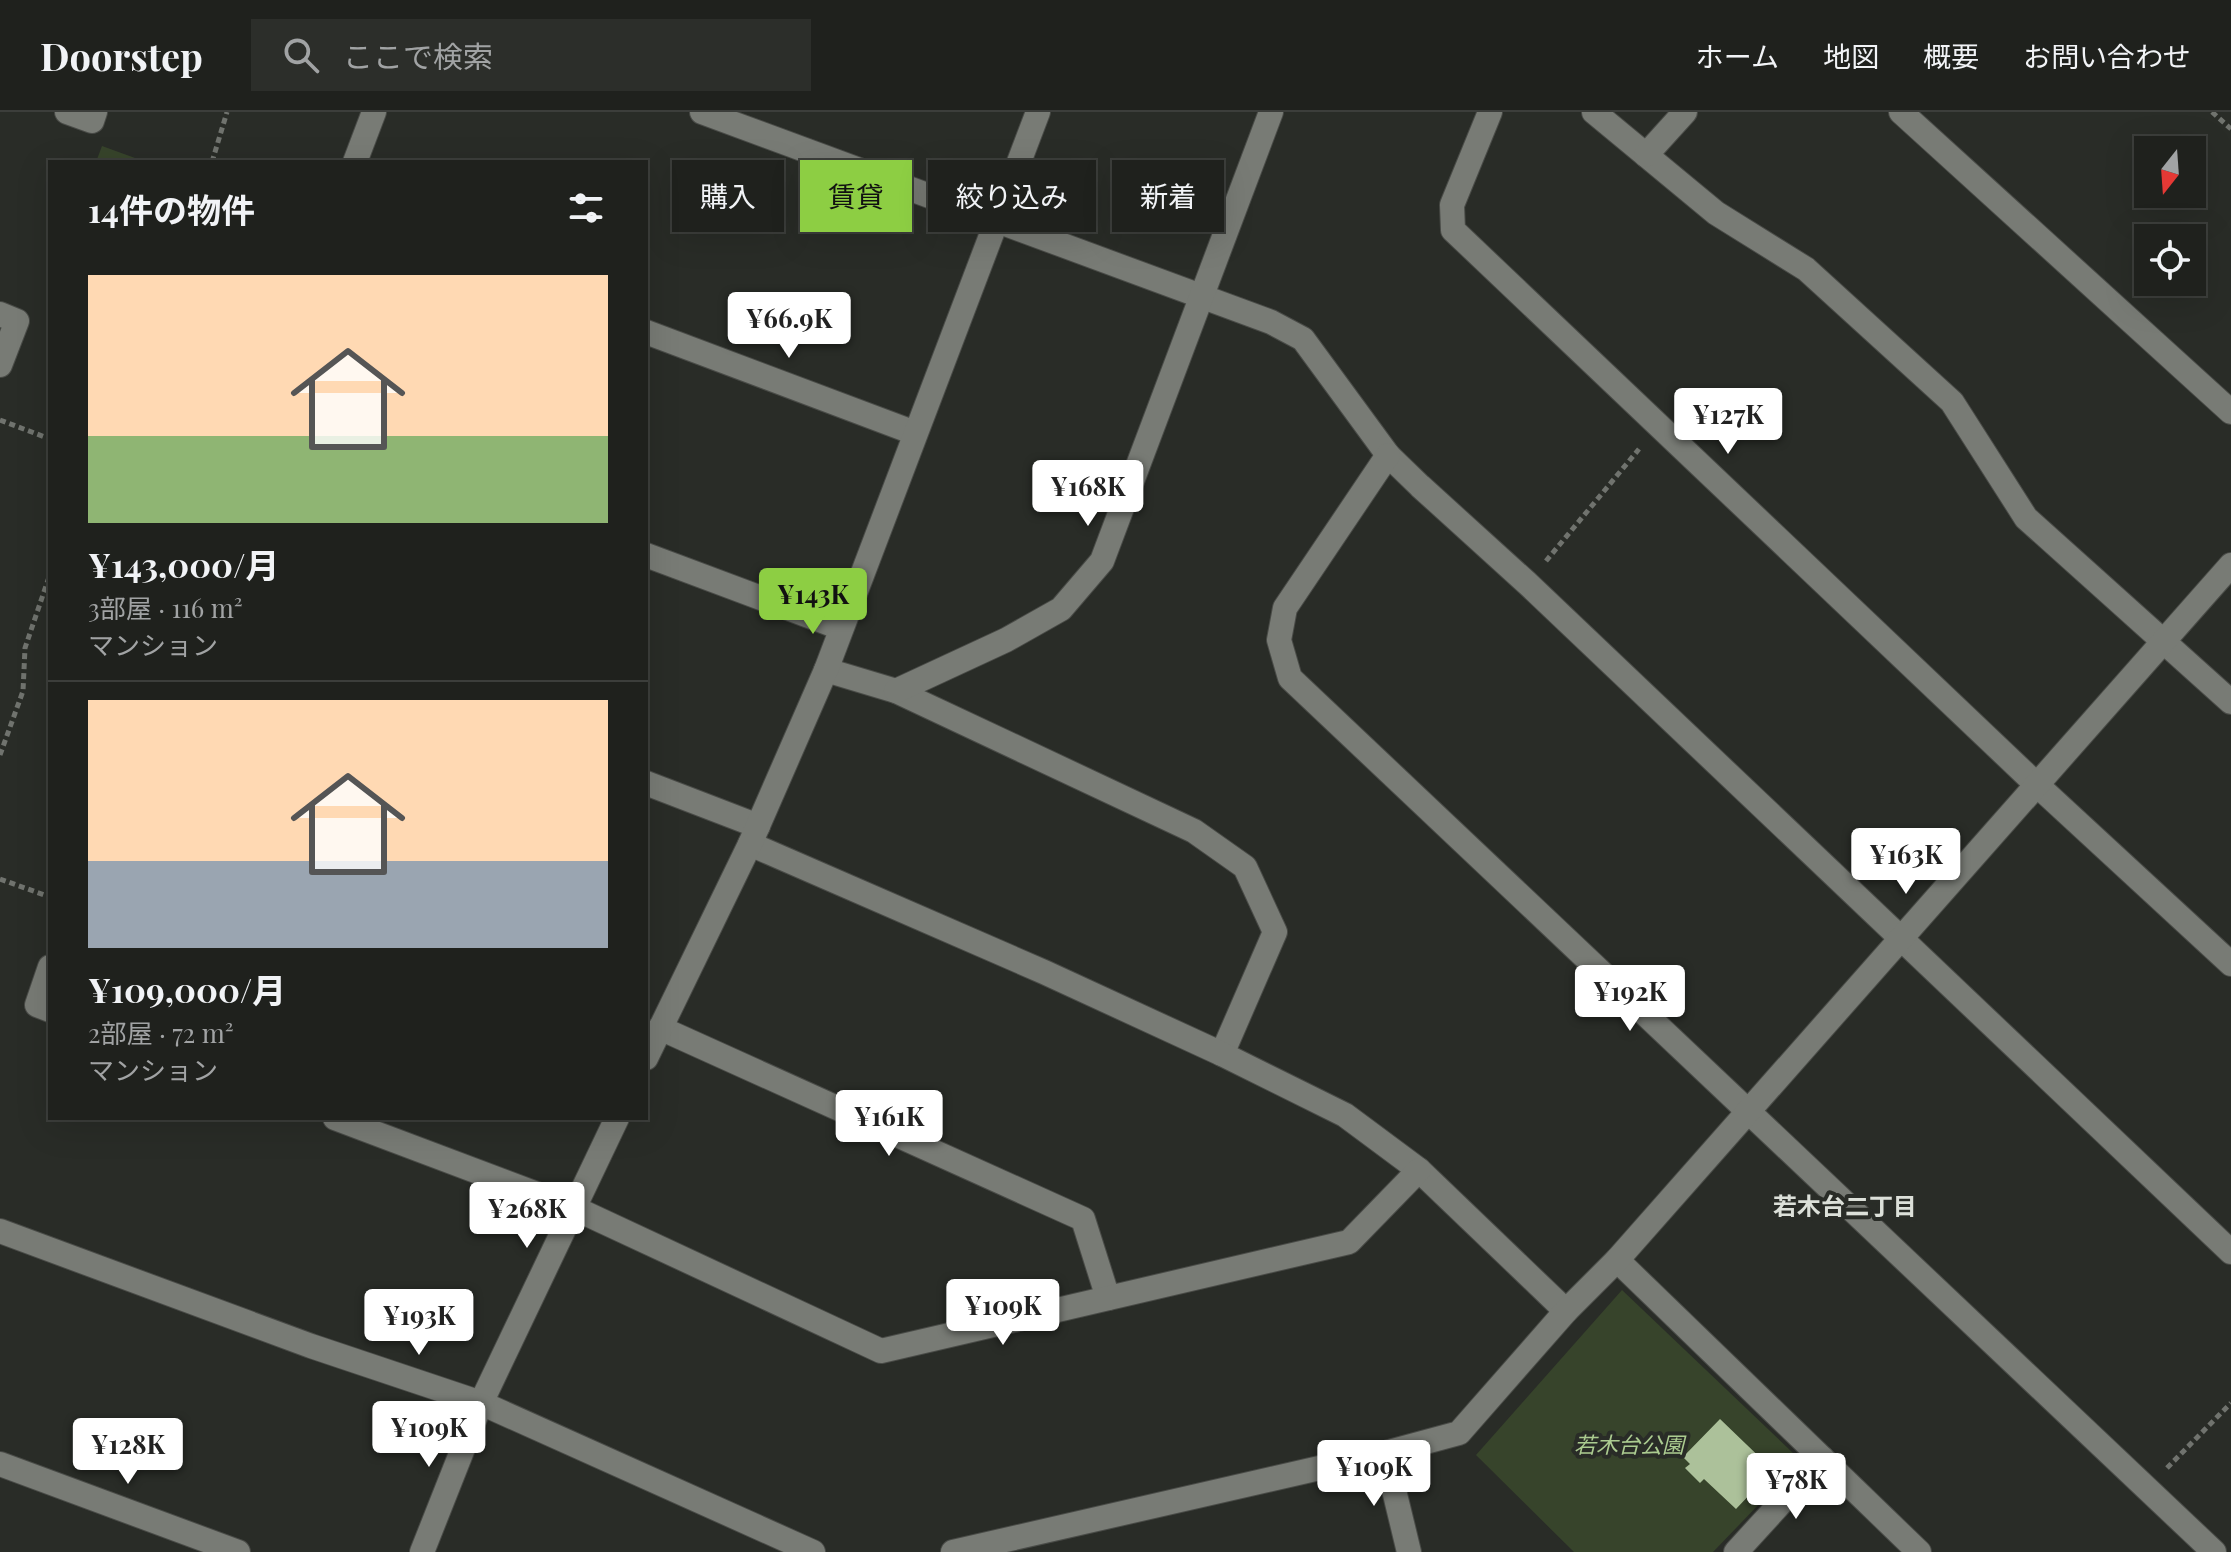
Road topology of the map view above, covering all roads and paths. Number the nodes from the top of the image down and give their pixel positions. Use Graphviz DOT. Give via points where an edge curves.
graph roads {
  1 [pos="67,112"];
  2 [pos="95,112"];
  3 [pos="227,112"];
  4 [pos="374,112"];
  5 [pos="702,112"];
  6 [pos="1038,112"];
  7 [pos="1271,112"];
  8 [pos="1490,112"];
  9 [pos="1594,112"];
  10 [pos="1685,112"];
  11 [pos="1901,112"];
  12 [pos="2212,112"];
  13 [pos="2230,125"];
  14 [pos="1646,155"];
  15 [pos="213,160"];
  16 [pos="356,160"];
  17 [pos="1019,160"];
  18 [pos="928,196"];
  19 [pos="990,232"];
  20 [pos="1024,232"];
  21 [pos="1200,297"];
  22 [pos="0,314"];
  23 [pos="648,333"];
  24 [pos="0,365"];
  25 [pos="2231,412"];
  26 [pos="0,420"];
  27 [pos="1659,424"];
  28 [pos="915,433"];
  29 [pos="48,438"];
  30 [pos="1388,455"];
  31 [pos="648,556"];
  32 [pos="2231,565"];
  33 [pos="48,580"];
  34 [pos="1527,583"];
  35 [pos="841,628"];
  36 [pos="2164,642"];
  37 [pos="826,670"];
  38 [pos="896,691"];
  39 [pos="2231,702"];
  40 [pos="0,755"];
  41 [pos="648,784"];
  42 [pos="2037,785"];
  43 [pos="754,835"];
  44 [pos="0,879"];
  45 [pos="48,896"];
  46 [pos="1900,939"];
  47 [pos="2231,964"];
  48 [pos="48,973"];
  49 [pos="48,1009"];
  50 [pos="658,1017"];
  51 [pos="648,1051"];
  52 [pos="1222,1054"];
  53 [pos="1748,1112"];
  54 [pos="340,1120"];
  55 [pos="616,1120"];
  56 [pos="1419,1170"];
  57 [pos="574,1208"];
  58 [pos="0,1231"];
  59 [pos="2231,1252"];
  60 [pos="1617,1260"];
  61 [pos="1108,1298"];
  62 [pos="1566,1311"];
  63 [pos="481,1403"];
  64 [pos="2231,1403"];
  65 [pos="1385,1453"];
  66 [pos="1822,1458"];
  67 [pos="0,1464"];
  68 [pos="2147,1488"];
  69 [pos="808,1551"];
  70 [pos="238,1552"];
  71 [pos="422,1552"];
  72 [pos="953,1552"];
  73 [pos="1409,1552"];
  74 [pos="1736,1552"];
  75 [pos="1919,1552"];
  76 [pos="2214,1552"];
  1 -- 2 [label="street" via="92,121"];
  3 -- 15 [label="path"];
  4 -- 16 [label="street"];
  5 -- 18 [label="street"];
  6 -- 17 [label="street"];
  7 -- 21 [label="street"];
  8 -- 27 [label="street" via="1452,205 1453,230"];
  9 -- 14 [label="street"];
  10 -- 14 [label="street"];
  11 -- 25 [label="street"];
  12 -- 13 [label="path"];
  14 -- 36 [label="street" via="1716,213 1806,269 1952,402 2026,518"];
  19 -- 28 [label="street"];
  20 -- 21 [label="street"];
  21 -- 30 [label="street" via="1303,339"];
  21 -- 38 [label="street" via="1102,561 1061,609"];
  22 -- 24 [label="street" via="17,321"];
  23 -- 28 [label="street"];
  26 -- 29 [label="path"];
  27 -- 34 [label="path"];
  27 -- 42 [label="street"];
  28 -- 35 [label="street"];
  30 -- 34 [label="street"];
  30 -- 53 [label="street" via="1285,608 1279,640 1290,678"];
  31 -- 35 [label="street"];
  32 -- 36 [label="street"];
  33 -- 40 [label="path" via="25,648 23,691"];
  34 -- 46 [label="street"];
  35 -- 37 [label="street"];
  36 -- 39 [label="street"];
  36 -- 42 [label="street"];
  37 -- 38 [label="street"];
  37 -- 43 [label="street"];
  38 -- 52 [label="street" via="1194,831 1245,867 1275,932"];
  41 -- 43 [label="street"];
  42 -- 46 [label="street"];
  42 -- 47 [label="street"];
  43 -- 50 [label="street"];
  43 -- 52 [label="street"];
  44 -- 45 [label="path"];
  46 -- 53 [label="street"];
  46 -- 59 [label="street"];
  48 -- 49 [label="street" via="37,1005"];
  50 -- 51 [label="street"];
  50 -- 61 [label="street" via="1083,1219"];
  52 -- 56 [label="street" via="1345,1115"];
  53 -- 60 [label="street"];
  53 -- 68 [label="street"];
  54 -- 57 [label="street"];
  55 -- 57 [label="street"];
  56 -- 61 [label="street" via="1349,1242"];
  56 -- 62 [label="street"];
  57 -- 61 [label="street" via="881,1351"];
  57 -- 63 [label="street"];
  58 -- 63 [label="street"];
  60 -- 62 [label="street"];
  60 -- 66 [label="street"];
  62 -- 65 [label="street" via="1459,1433"];
  63 -- 69 [label="street"];
  63 -- 71 [label="street"];
  64 -- 68 [label="path"];
  65 -- 72 [label="street"];
  65 -- 73 [label="street"];
  66 -- 74 [label="street"];
  66 -- 75 [label="street"];
  67 -- 70 [label="street"];
  68 -- 76 [label="street"];
}
